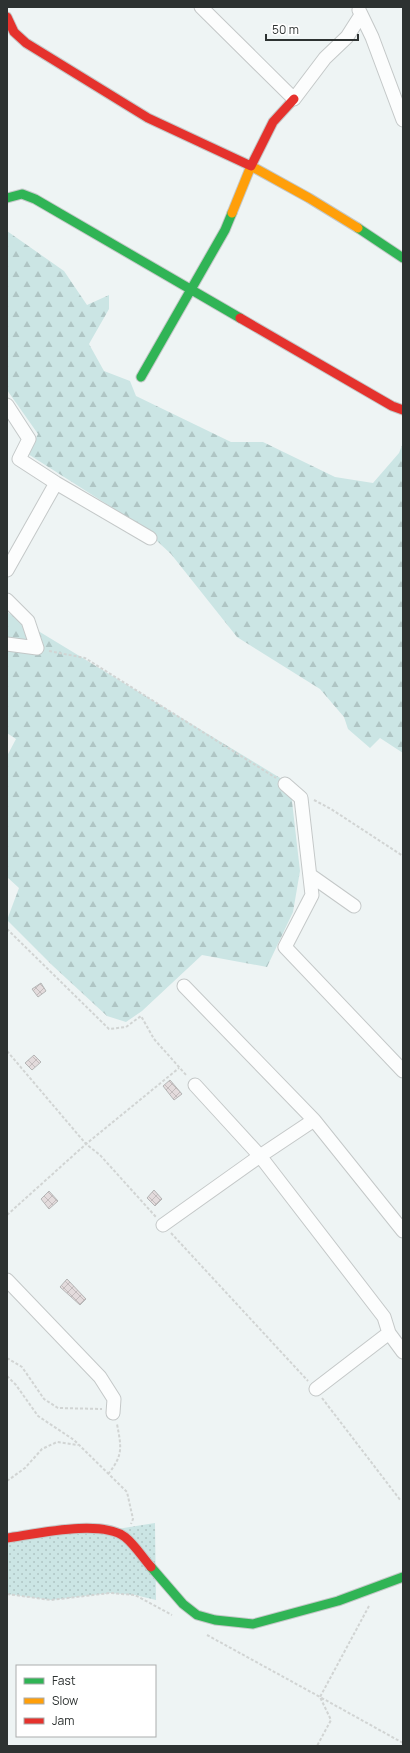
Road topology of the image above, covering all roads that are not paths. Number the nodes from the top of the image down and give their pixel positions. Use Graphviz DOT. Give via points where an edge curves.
graph roads {
  1 [pos="201,7"];
  2 [pos="360,11"];
  3 [pos="7,16"];
  4 [pos="294,99"];
  5 [pos="403,120"];
  6 [pos="251,166"];
  7 [pos="7,198"];
  8 [pos="403,258"];
  9 [pos="190,290"];
  10 [pos="141,377"];
  11 [pos="7,405"];
  12 [pos="403,410"];
  13 [pos="56,483"];
  14 [pos="150,538"];
  15 [pos="7,570"];
  16 [pos="7,600"];
  17 [pos="7,644"];
  18 [pos="285,784"];
  19 [pos="310,875"];
  20 [pos="354,906"];
  21 [pos="184,986"];
  22 [pos="402,1067"];
  23 [pos="195,1084"];
  24 [pos="314,1120"];
  25 [pos="260,1156"];
  26 [pos="163,1225"];
  27 [pos="403,1231"];
  28 [pos="7,1280"];
  29 [pos="389,1333"];
  30 [pos="403,1352"];
  31 [pos="316,1389"];
  32 [pos="113,1414"];
  33 [pos="7,1538"];
  34 [pos="403,1577"];
  1 -- 4 [label="street"];
  2 -- 4 [label="street" via="347,37 324,58"];
  2 -- 5 [label="street"];
  3 -- 6 [label="street" via="9,26 26,43 122,103 168,128"];
  4 -- 6 [label="street" via="271,124"];
  6 -- 8 [label="street" via="294,188"];
  6 -- 9 [label="street" via="224,230"];
  7 -- 9 [label="street" via="22,194 35,199"];
  9 -- 10 [label="street"];
  9 -- 12 [label="street"];
  11 -- 13 [label="street" via="29,439 19,459"];
  13 -- 14 [label="street"];
  13 -- 15 [label="street"];
  16 -- 17 [label="street" via="28,621 36,648"];
  18 -- 19 [label="street" via="301,798"];
  19 -- 20 [label="street"];
  19 -- 22 [label="street" via="312,895 285,946"];
  21 -- 24 [label="street"];
  23 -- 25 [label="street"];
  24 -- 25 [label="street"];
  24 -- 27 [label="street"];
  25 -- 26 [label="street"];
  25 -- 29 [label="street" via="384,1317"];
  28 -- 32 [label="street" via="100,1377 114,1399"];
  29 -- 30 [label="street"];
  29 -- 31 [label="street"];
  33 -- 34 [label="street" via="89,1528 110,1530 125,1537 182,1604 197,1614 234,1623 253,1624 338,1601"];
}
